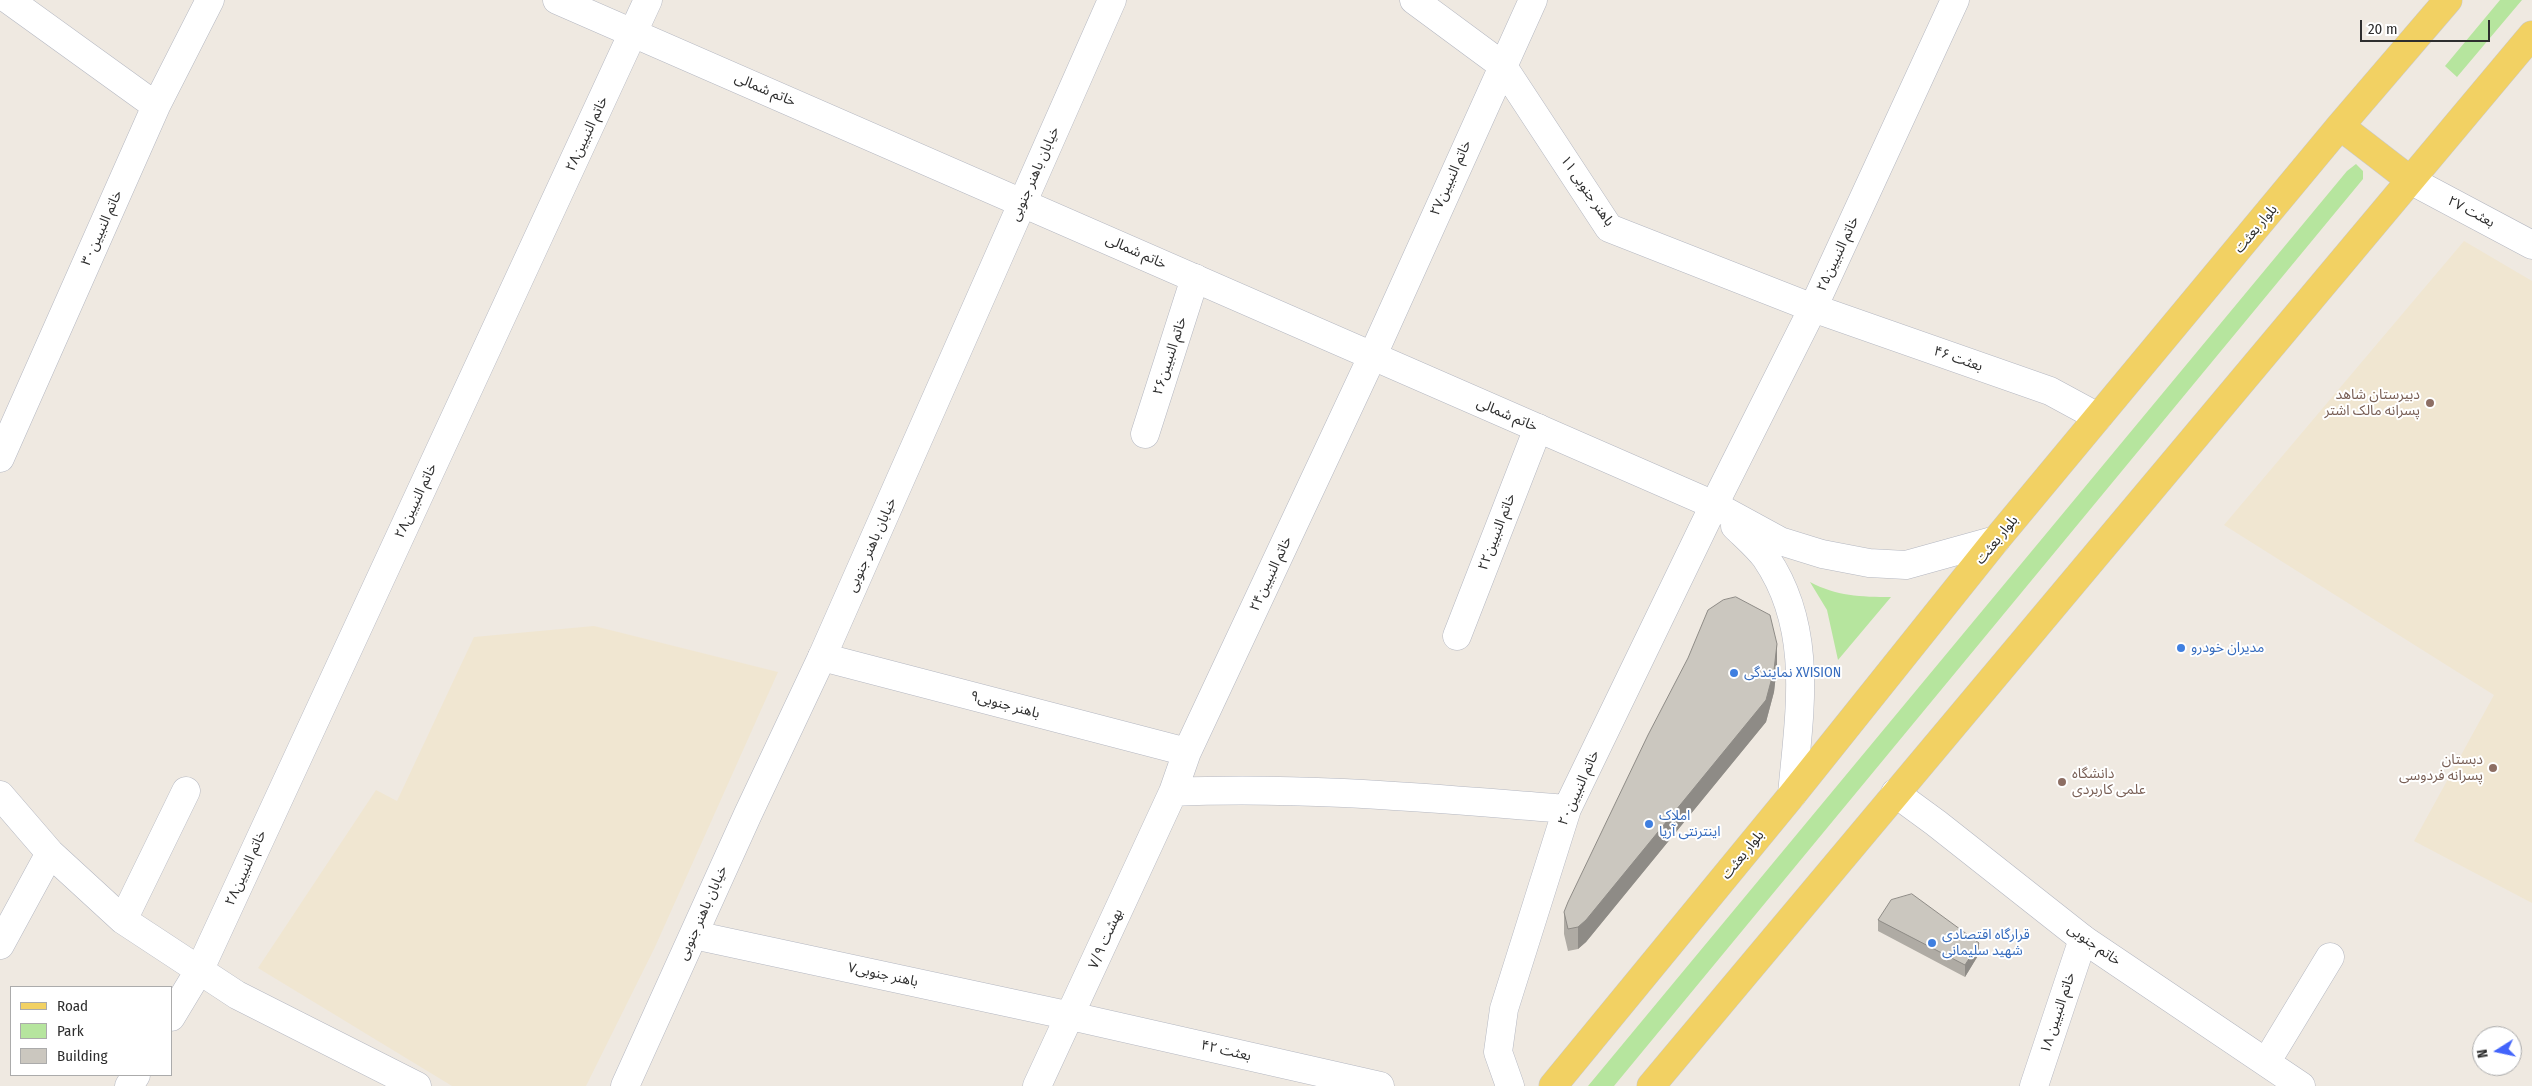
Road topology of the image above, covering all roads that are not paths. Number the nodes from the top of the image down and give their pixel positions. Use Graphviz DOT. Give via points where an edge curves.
graph roads {
  1 [pos="9,0"];
  2 [pos="210,0"];
  3 [pos="557,0"];
  4 [pos="648,0"];
  5 [pos="1112,0"];
  6 [pos="1414,0"];
  7 [pos="1533,0"];
  8 [pos="1955,0"];
  9 [pos="2448,0"];
  10 [pos="633,33"];
  11 [pos="2532,36"];
  12 [pos="1502,66"];
  13 [pos="156,106"];
  14 [pos="2340,126"];
  15 [pos="2410,180"];
  16 [pos="1023,202"];
  17 [pos="2532,244"];
  18 [pos="1194,278"];
  19 [pos="1814,308"];
  20 [pos="1372,357"];
  21 [pos="2098,417"];
  22 [pos="1538,428"];
  23 [pos="1145,434"];
  24 [pos="0,458"];
  25 [pos="1714,505"];
  26 [pos="1996,540"];
  27 [pos="1457,636"];
  28 [pos="822,657"];
  29 [pos="1187,752"];
  30 [pos="186,791"];
  31 [pos="1173,792"];
  32 [pos="1895,793"];
  33 [pos="0,795"];
  34 [pos="1792,795"];
  35 [pos="1567,809"];
  36 [pos="50,853"];
  37 [pos="123,920"];
  38 [pos="694,935"];
  39 [pos="2083,939"];
  40 [pos="0,944"];
  41 [pos="2330,957"];
  42 [pos="200,970"];
  43 [pos="172,1015"];
  44 [pos="1072,1016"];
  45 [pos="2267,1061"];
  46 [pos="417,1086"];
  47 [pos="625,1086"];
  48 [pos="1037,1086"];
  49 [pos="1380,1086"];
  50 [pos="1510,1086"];
  51 [pos="1553,1086"];
  52 [pos="1651,1086"];
  53 [pos="2034,1086"];
  54 [pos="2301,1086"];
  1 -- 13 [label="street"];
  2 -- 13 [label="street, خاتم النبیین۳۰"];
  3 -- 10 [label="street, خاتم شمالی"];
  4 -- 10 [label="street, خاتم النبیین۲۸"];
  5 -- 16 [label="street, خیابان باهنر جنوبی"];
  6 -- 12 [label="street, باهنر جنوبی ۱۱"];
  7 -- 12 [label="street, خاتم النبیین۲۷"];
  8 -- 19 [label="street, خاتم النبیین۲۵"];
  9 -- 14 [label="main road, بلوار بعثت"];
  10 -- 16 [label="street, خاتم شمالی"];
  10 -- 42 [label="street, خاتم النبیین۲۸"];
  11 -- 15 [label="main road"];
  12 -- 19 [label="street, باهنر جنوبی ۱۱" via="1609,228"];
  12 -- 20 [label="street, خاتم النبیین۲۷"];
  13 -- 24 [label="street, خاتم النبیین۳۰"];
  14 -- 15 [label="main road"];
  14 -- 21 [label="main road, بلوار بعثت"];
  15 -- 17 [label="street, بعثت ۲۷"];
  15 -- 32 [label="main road"];
  16 -- 18 [label="street, خاتم شمالی"];
  16 -- 28 [label="street, خیابان باهنر جنوبی"];
  18 -- 20 [label="street, خاتم شمالی"];
  18 -- 23 [label="street, خاتم النبیین۲۶"];
  19 -- 21 [label="street, بعثت ۴۶" via="2050,391"];
  19 -- 25 [label="street, خاتم النبیین۲۵"];
  20 -- 22 [label="street, خاتم شمالی"];
  20 -- 29 [label="street, خاتم النبیین۲۴"];
  21 -- 26 [label="main road, بلوار بعثت"];
  22 -- 25 [label="street, خاتم شمالی"];
  22 -- 27 [label="street, خاتم النبیین۲۲"];
  25 -- 26 [label="street, خاتم شمالی" via="1780,541 1822,554 1869,563 1906,565"];
  25 -- 34 [label="street" via="1766,558 1791,604 1799,644 1800,690"];
  25 -- 35 [label="street, خاتم النبیین۲۰"];
  26 -- 34 [label="main road, بلوار بعثت"];
  28 -- 29 [label="street, باهنر جنوبی۹"];
  28 -- 38 [label="street, خیابان باهنر جنوبی"];
  29 -- 31 [label="street, خاتم النبیین۲۴"];
  30 -- 37 [label="street"];
  31 -- 35 [label="street" via="1231,790 1373,795"];
  31 -- 44 [label="street, بهشت ۷/۹"];
  32 -- 39 [label="street, خاتم جنوبی"];
  32 -- 52 [label="main road"];
  33 -- 36 [label="street"];
  34 -- 51 [label="main road, بلوار بعثت"];
  35 -- 50 [label="street, خاتم النبیین۲۰" via="1504,1009 1498,1052"];
  36 -- 37 [label="street"];
  36 -- 40 [label="street"];
  37 -- 42 [label="street"];
  38 -- 44 [label="street, باهنر جنوبی۷"];
  38 -- 47 [label="street, خیابان باهنر جنوبی"];
  39 -- 45 [label="street, خاتم جنوبی"];
  39 -- 53 [label="street, خاتم النبیین ۱۸"];
  41 -- 45 [label="street"];
  42 -- 43 [label="street, خاتم النبیین۲۸"];
  42 -- 46 [label="street" via="237,995"];
  44 -- 48 [label="street, بهشت ۷/۹"];
  44 -- 49 [label="street, بعثت ۴۲"];
  45 -- 54 [label="street, خاتم جنوبی"];
}
